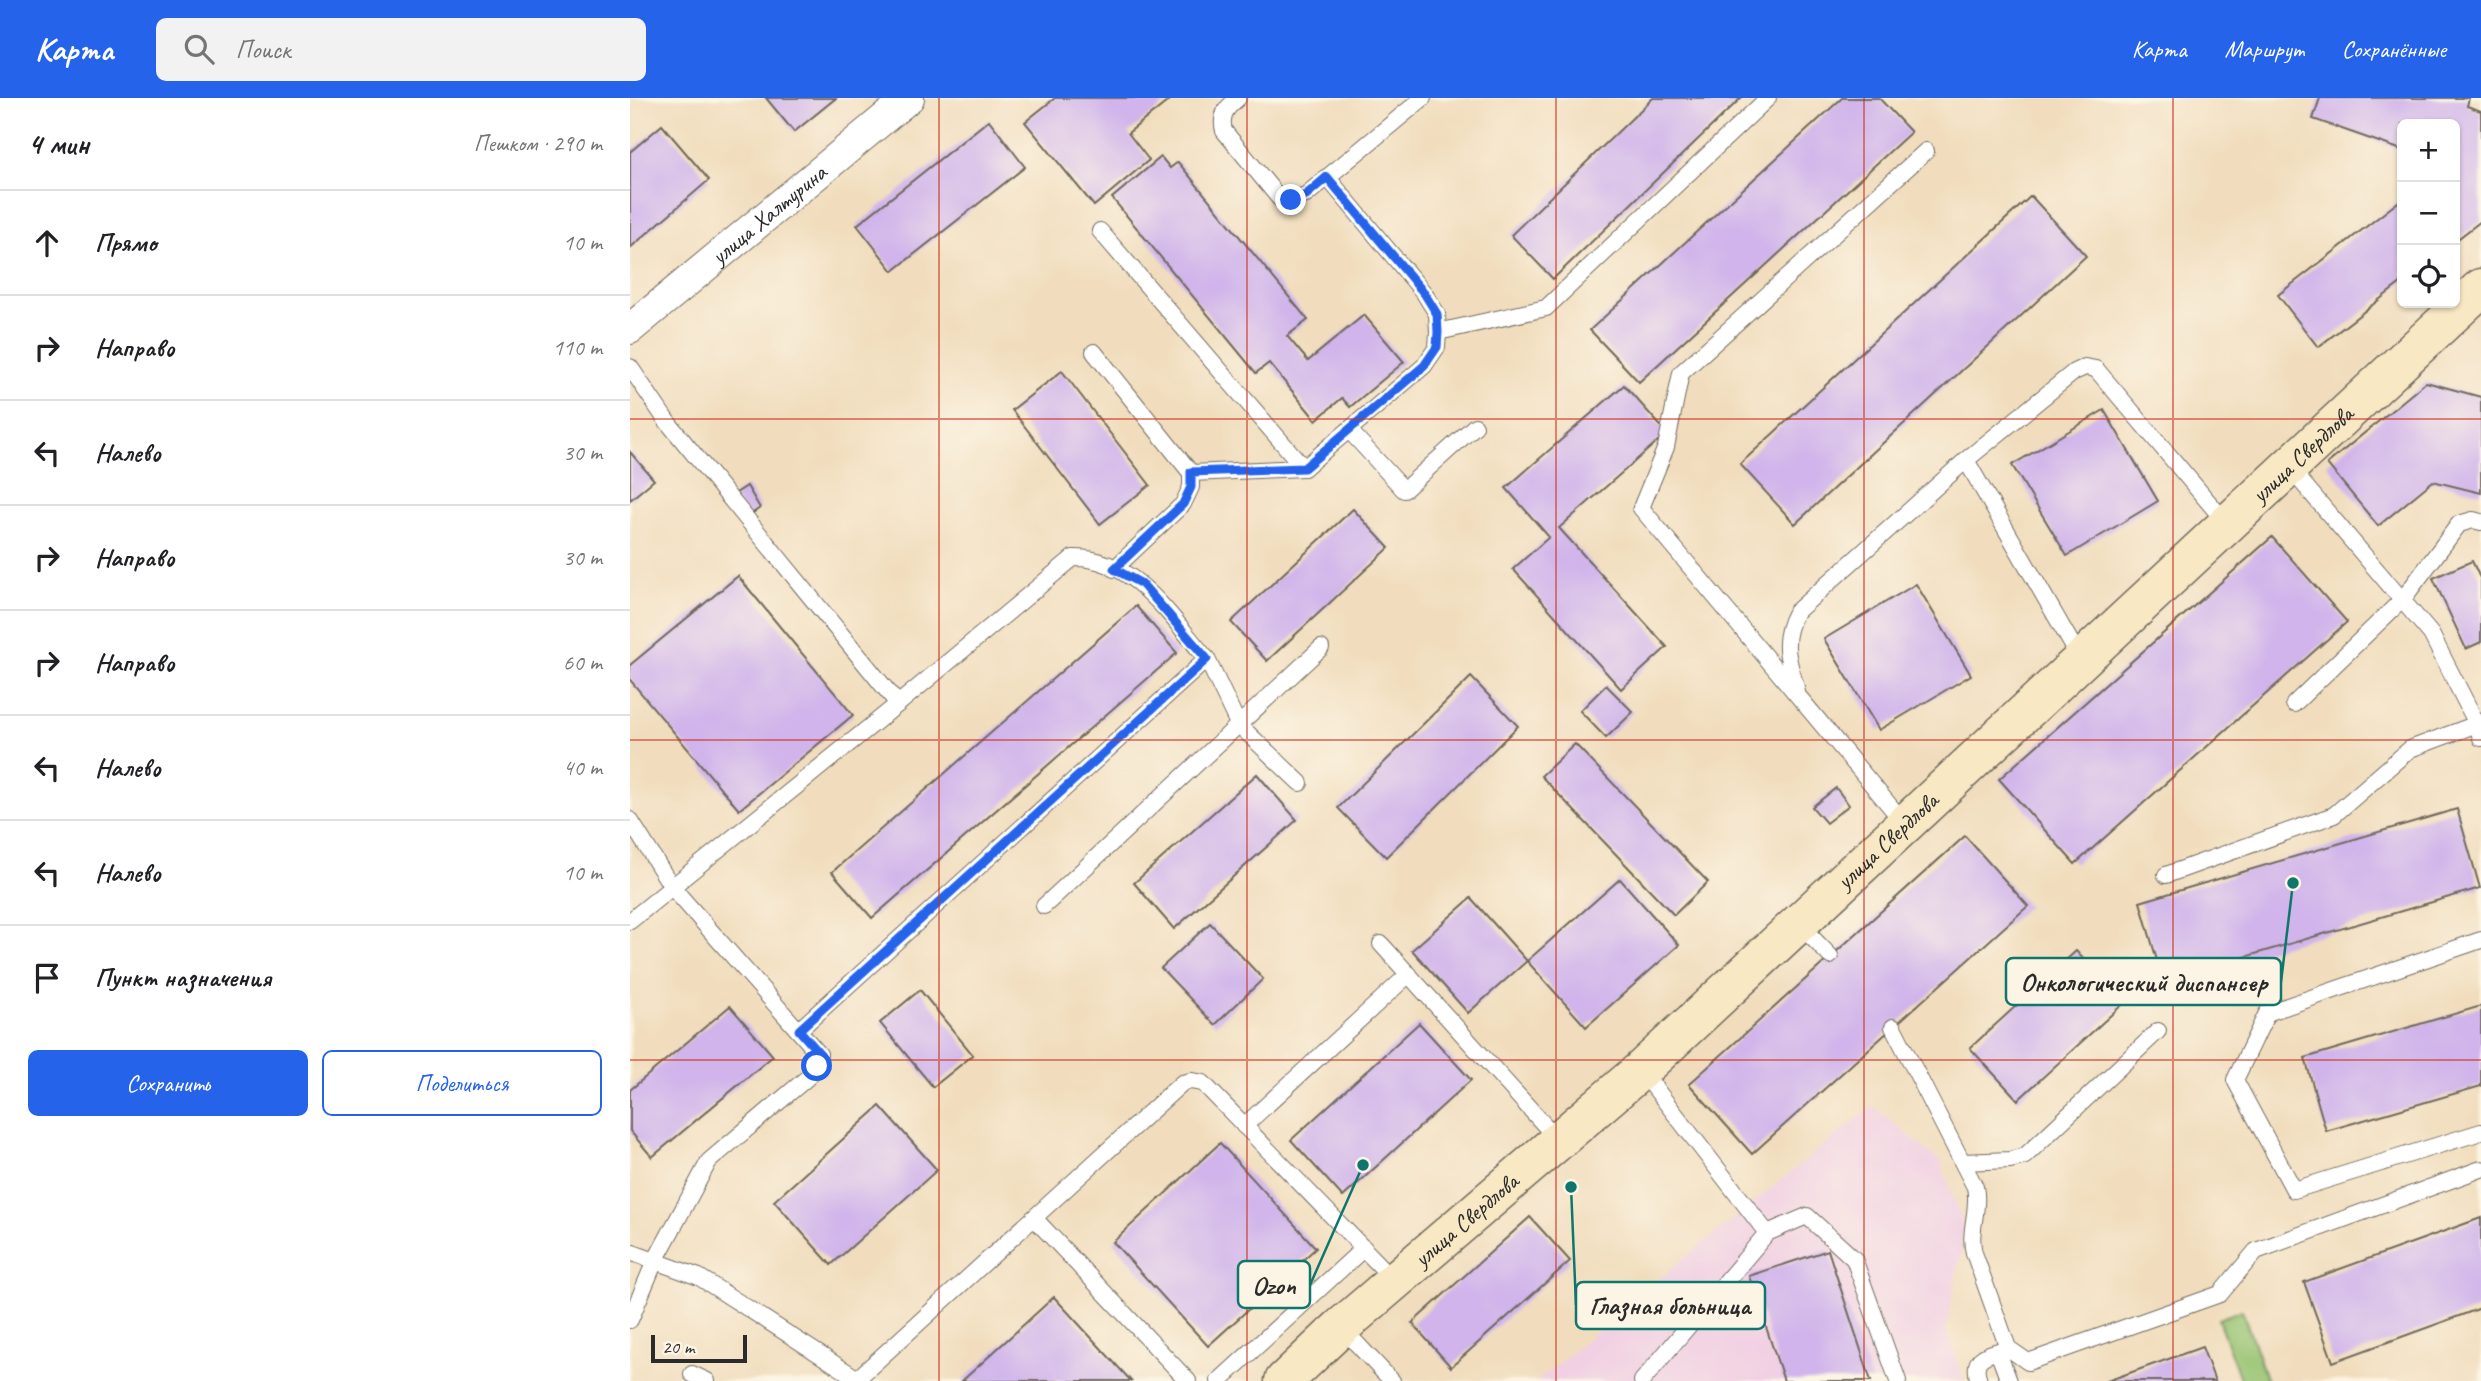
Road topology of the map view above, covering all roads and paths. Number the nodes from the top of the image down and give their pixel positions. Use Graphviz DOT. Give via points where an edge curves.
graph roads {
  1 [pos="909,98"];
  2 [pos="1238,98"];
  3 [pos="1423,98"];
  4 [pos="1768,98"];
  5 [pos="1926,150"];
  6 [pos="1327,177"];
  7 [pos="1100,231"];
  8 [pos="2481,288"];
  9 [pos="630,329"];
  10 [pos="1438,332"];
  11 [pos="1094,352"];
  12 [pos="630,367"];
  13 [pos="1475,426"];
  14 [pos="1349,430"];
  15 [pos="1966,460"];
  16 [pos="2290,467"];
  17 [pos="1304,468"];
  18 [pos="1191,472"];
  19 [pos="2481,522"];
  20 [pos="2227,524"];
  21 [pos="1114,569"];
  22 [pos="2403,600"];
  23 [pos="1321,648"];
  24 [pos="1207,659"];
  25 [pos="2081,660"];
  26 [pos="1798,696"];
  27 [pos="898,704"];
  28 [pos="2294,704"];
  29 [pos="1238,724"];
  30 [pos="2479,732"];
  31 [pos="1300,783"];
  32 [pos="630,820"];
  33 [pos="1905,824"];
  34 [pos="2166,875"];
  35 [pos="671,887"];
  36 [pos="1044,906"];
  37 [pos="630,921"];
  38 [pos="1798,923"];
  39 [pos="2481,940"];
  40 [pos="1381,944"];
  41 [pos="1830,957"];
  42 [pos="1409,974"];
  43 [pos="1893,1027"];
  44 [pos="799,1030"];
  45 [pos="2158,1031"];
  46 [pos="1641,1070"];
  47 [pos="1244,1126"];
  48 [pos="2481,1132"];
  49 [pos="1559,1141"];
  50 [pos="1963,1162"];
  51 [pos="2481,1169"];
  52 [pos="1034,1218"];
  53 [pos="1766,1233"];
  54 [pos="1364,1248"];
  55 [pos="630,1252"];
  56 [pos="655,1261"];
  57 [pos="1396,1281"];
  58 [pos="630,1320"];
  59 [pos="1341,1327"];
  60 [pos="2003,1350"];
  61 [pos="859,1379"];
  62 [pos="1188,1381"];
  63 [pos="1219,1381"];
  64 [pos="1284,1381"];
  65 [pos="1392,1381"];
  66 [pos="1642,1381"];
  67 [pos="1898,1381"];
  68 [pos="1979,1381"];
  69 [pos="2009,1381"];
  1 -- 9 [label="street, улица Халтурина"];
  2 -- 6 [label="lane" via="1221,120 1224,131 1279,198 1306,195"];
  3 -- 6 [label="lane"];
  4 -- 10 [label="lane" via="1546,308"];
  5 -- 26 [label="lane" via="1681,373 1666,447 1641,508"];
  6 -- 10 [label="lane" via="1424,293 1437,314"];
  7 -- 17 [label="lane"];
  8 -- 16 [label="main road, улица Свердлова"];
  10 -- 14 [label="lane" via="1437,347 1424,366"];
  11 -- 18 [label="lane"];
  12 -- 27 [label="lane" via="666,421"];
  13 -- 14 [label="lane" via="1404,489"];
  14 -- 17 [label="lane"];
  15 -- 20 [label="lane" via="2074,372 2096,369"];
  15 -- 25 [label="lane"];
  15 -- 26 [label="lane" via="1796,612 1788,627 1786,648"];
  16 -- 20 [label="main road, улица Свердлова"];
  16 -- 22 [label="lane"];
  17 -- 18 [label="lane"];
  18 -- 21 [label="lane" via="1191,487 1183,504"];
  19 -- 22 [label="lane" via="2459,524"];
  20 -- 25 [label="main road, улица Свердлова"];
  21 -- 24 [label="lane" via="1142,584"];
  21 -- 27 [label="lane" via="1093,558 1073,558"];
  22 -- 28 [label="lane"];
  22 -- 30 [label="lane" via="2431,634"];
  23 -- 29 [label="lane"];
  24 -- 29 [label="lane"];
  24 -- 44 [label="lane"];
  25 -- 33 [label="main road, улица Свердлова"];
  26 -- 33 [label="lane"];
  27 -- 35 [label="lane"];
  29 -- 31 [label="lane"];
  29 -- 36 [label="lane"];
  30 -- 34 [label="lane" via="2410,749 2334,815"];
  32 -- 35 [label="lane"];
  33 -- 38 [label="main road, улица Свердлова"];
  35 -- 37 [label="lane"];
  35 -- 44 [label="lane"];
  38 -- 41 [label="lane"];
  38 -- 46 [label="main road, улица Свердлова"];
  39 -- 48 [label="lane" via="2267,1013 2235,1080 2294,1189"];
  40 -- 42 [label="lane"];
  42 -- 47 [label="lane"];
  42 -- 49 [label="lane"];
  43 -- 50 [label="lane"];
  44 -- 56 [label="lane" via="820,1054 817,1066 709,1161"];
  45 -- 50 [label="lane" via="2025,1156"];
  46 -- 49 [label="main road, улица Свердлова"];
  46 -- 53 [label="lane"];
  47 -- 52 [label="lane" via="1203,1083 1182,1083"];
  47 -- 54 [label="lane"];
  49 -- 57 [label="main road, улица Свердлова"];
  50 -- 60 [label="lane" via="1978,1197 1971,1244"];
  51 -- 60 [label="lane" via="2256,1251 2220,1294 2028,1362"];
  52 -- 61 [label="lane"];
  52 -- 62 [label="lane"];
  53 -- 66 [label="lane"];
  53 -- 67 [label="lane" via="1807,1216 1854,1259"];
  54 -- 57 [label="lane"];
  54 -- 63 [label="lane"];
  55 -- 56 [label="lane"];
  56 -- 58 [label="lane"];
  56 -- 61 [label="lane" via="699,1277"];
  57 -- 59 [label="main road, улица Свердлова"];
  59 -- 64 [label="main road, улица Свердлова"];
  59 -- 65 [label="lane"];
  60 -- 68 [label="lane" via="1976,1363"];
  60 -- 69 [label="lane"];
}
